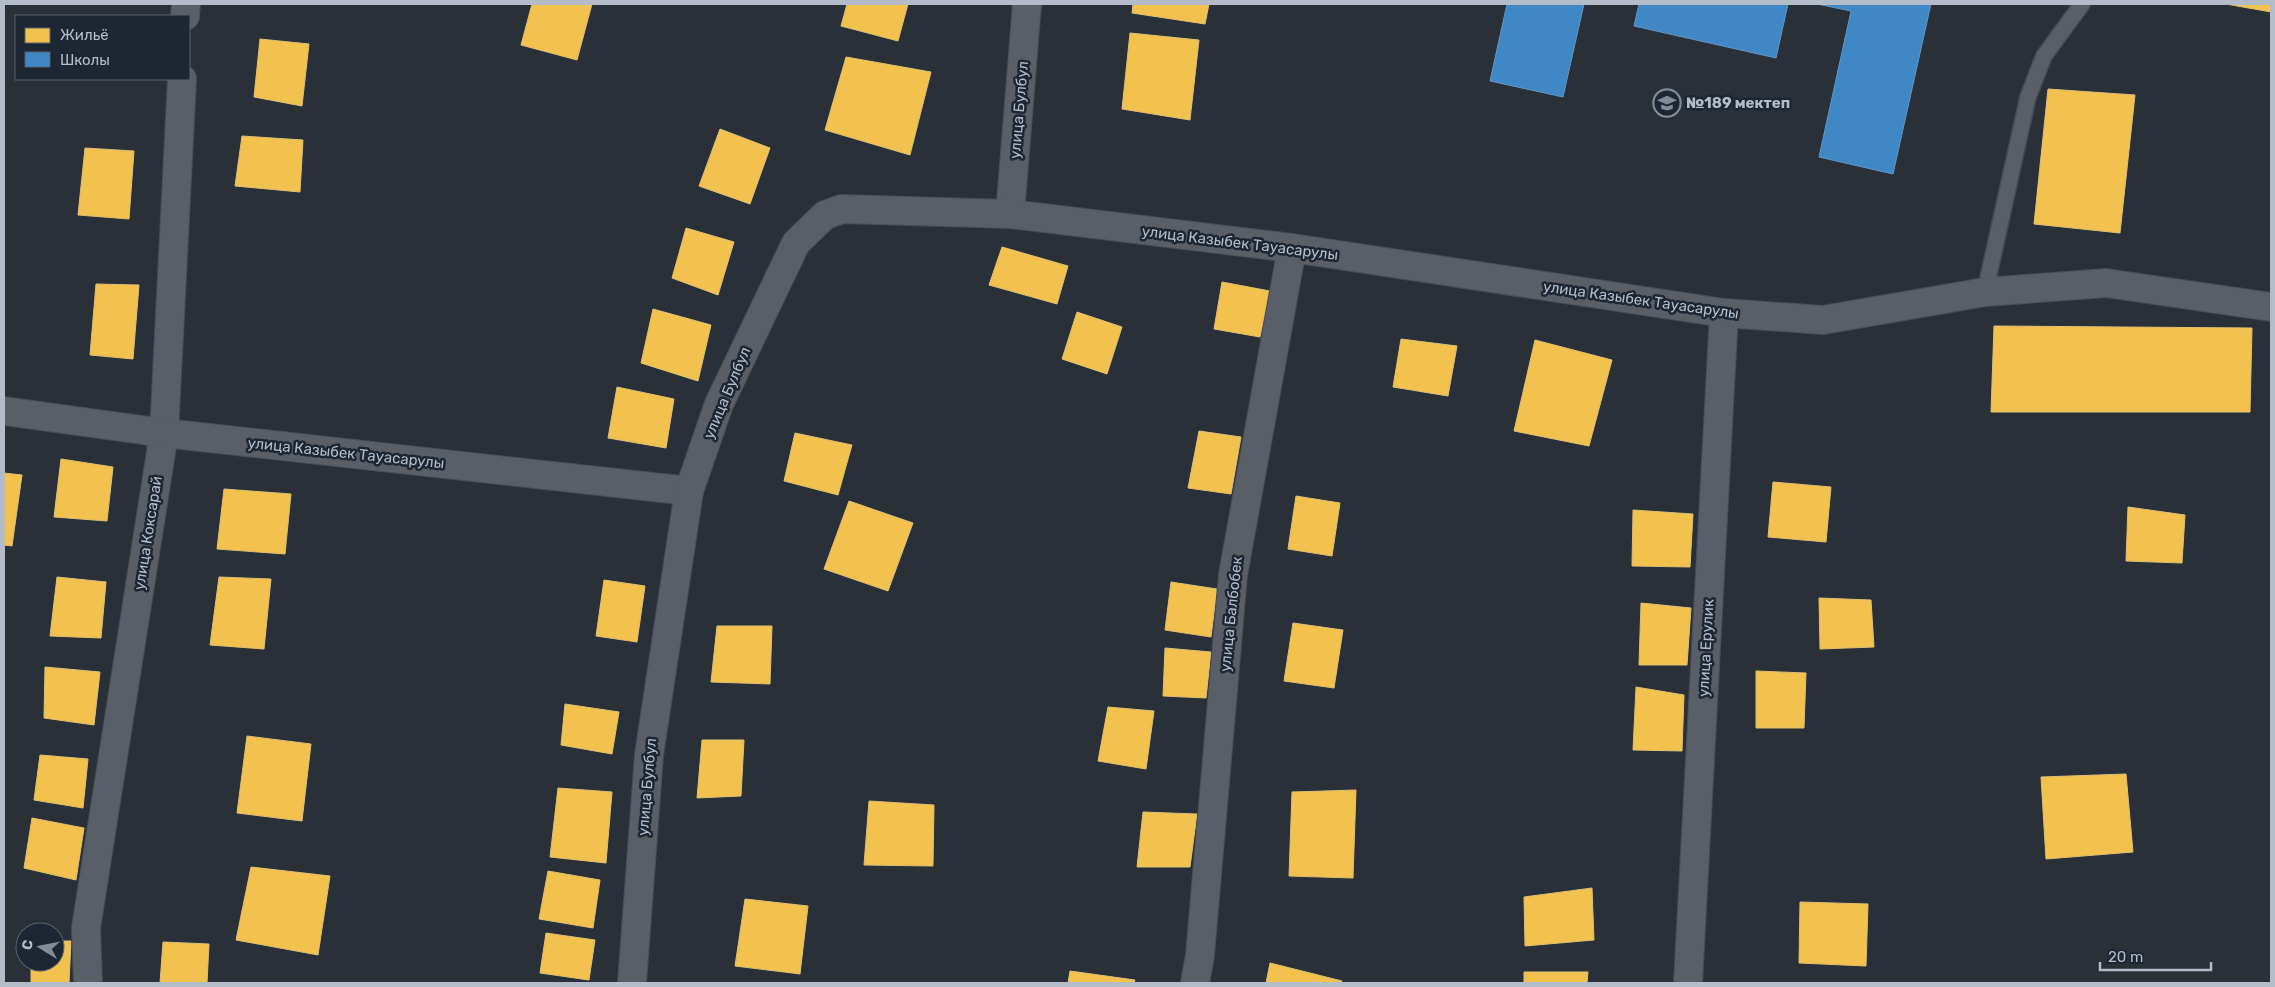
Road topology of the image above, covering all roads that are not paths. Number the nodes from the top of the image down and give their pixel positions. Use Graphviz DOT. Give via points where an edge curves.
graph roads {
  1 [pos="1027,4"];
  2 [pos="2082,4"];
  3 [pos="182,80"];
  4 [pos="1010,214"];
  5 [pos="1292,248"];
  6 [pos="1984,292"];
  7 [pos="2271,307"];
  8 [pos="1724,313"];
  9 [pos="4,411"];
  10 [pos="164,433"];
  11 [pos="689,491"];
  12 [pos="88,983"];
  13 [pos="632,983"];
  14 [pos="1195,983"];
  15 [pos="1688,983"];
  1 -- 4 [label="street, улица Булбул"];
  2 -- 6 [label="lane" via="2044,56 2028,96"];
  3 -- 10 [label="street, улица Коксарай"];
  4 -- 5 [label="street, улица Казыбек Тауасарулы"];
  4 -- 11 [label="street, улица Булбул" via="842,209 825,215 796,243 719,404"];
  5 -- 8 [label="street, улица Казыбек Тауасарулы"];
  5 -- 14 [label="street, улица Балбобек" via="1233,575"];
  6 -- 7 [label="street, улица Казыбек Тауасарулы" via="2106,283"];
  6 -- 8 [label="street, улица Казыбек Тауасарулы" via="1823,320"];
  8 -- 15 [label="street, улица Ерулик"];
  9 -- 10 [label="street, улица Казыбек Тауасарулы"];
  10 -- 11 [label="street, улица Казыбек Тауасарулы"];
  10 -- 12 [label="street, улица Коксарай" via="86,928"];
  11 -- 13 [label="street, улица Булбул" via="649,755"];
}
